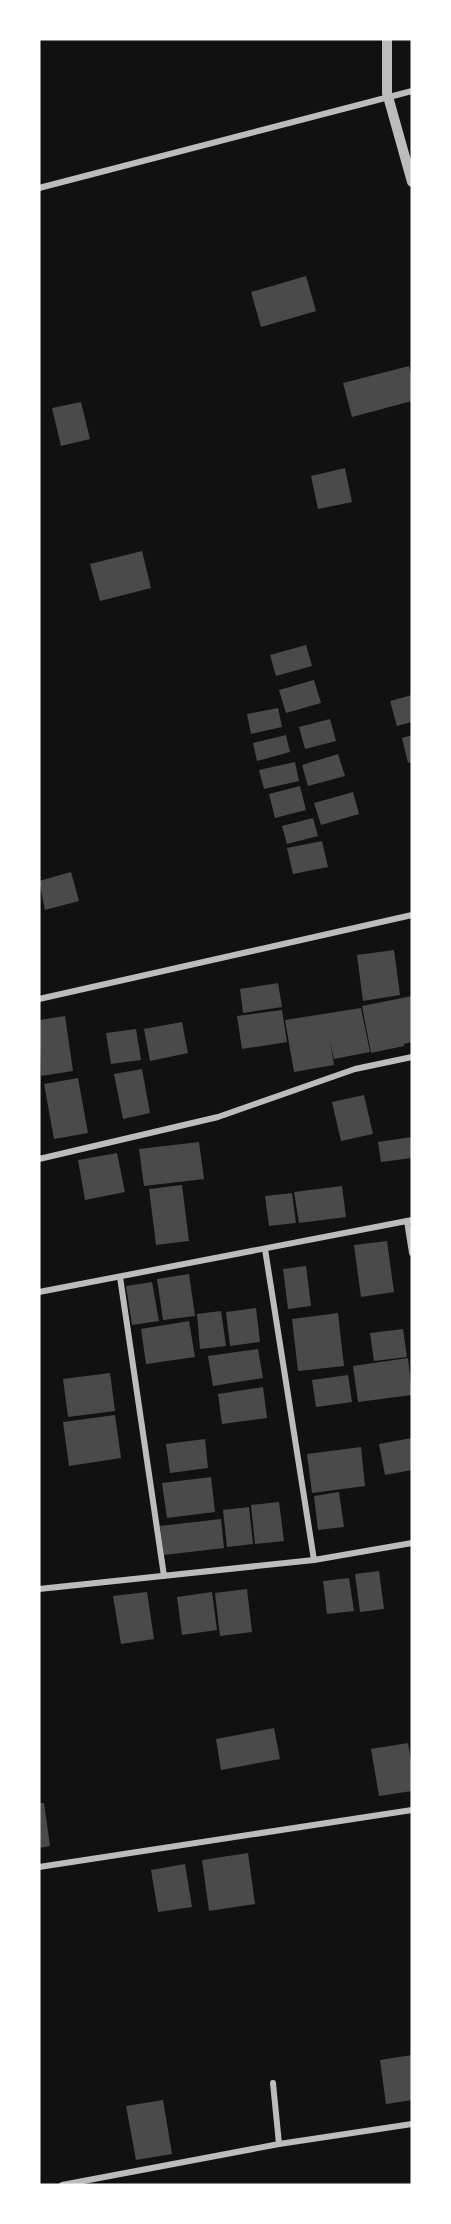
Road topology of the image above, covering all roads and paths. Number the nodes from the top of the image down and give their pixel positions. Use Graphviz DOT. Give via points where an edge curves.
graph roads {
  1 [pos="387,39"];
  2 [pos="412,91"];
  3 [pos="388,97"];
  4 [pos="412,182"];
  5 [pos="39,188"];
  6 [pos="412,915"];
  7 [pos="39,999"];
  8 [pos="412,1057"];
  9 [pos="39,1159"];
  10 [pos="410,1220"];
  11 [pos="264,1249"];
  12 [pos="412,1253"];
  13 [pos="120,1278"];
  14 [pos="39,1292"];
  15 [pos="412,1543"];
  16 [pos="314,1560"];
  17 [pos="165,1576"];
  18 [pos="39,1589"];
  19 [pos="412,1810"];
  20 [pos="39,1867"];
  21 [pos="273,2083"];
  22 [pos="412,2124"];
  23 [pos="279,2144"];
  24 [pos="62,2185"];
  1 -- 3 [label="street"];
  2 -- 3 [label="street"];
  3 -- 4 [label="street"];
  3 -- 5 [label="street"];
  6 -- 7 [label="street"];
  8 -- 9 [label="street" via="355,1069 218,1117"];
  10 -- 11 [label="street"];
  10 -- 12 [label="street"];
  11 -- 13 [label="street"];
  11 -- 16 [label="street"];
  13 -- 14 [label="street"];
  13 -- 17 [label="street"];
  15 -- 16 [label="street"];
  16 -- 17 [label="street"];
  17 -- 18 [label="street"];
  19 -- 20 [label="street"];
  21 -- 23 [label="street"];
  22 -- 23 [label="street"];
  23 -- 24 [label="street"];
}
